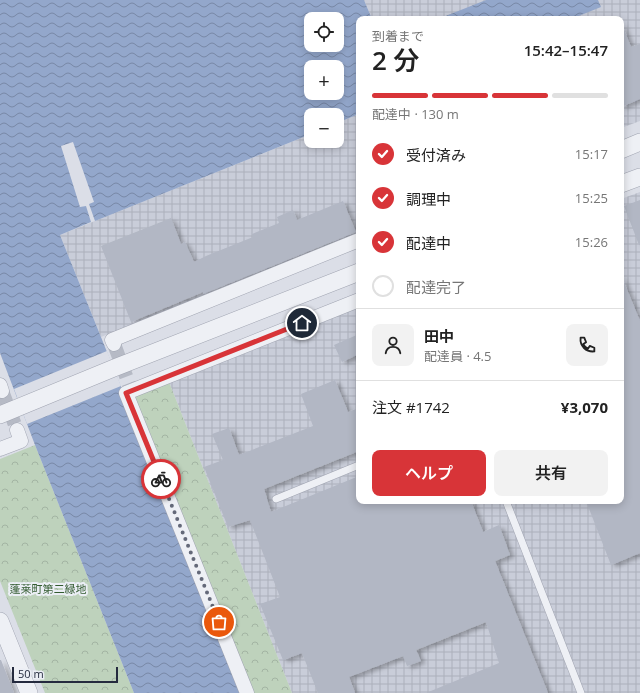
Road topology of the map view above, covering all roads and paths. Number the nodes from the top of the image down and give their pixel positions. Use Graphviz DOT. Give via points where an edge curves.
graph roads {
  1 [pos="640,142"];
  2 [pos="624,149"];
  3 [pos="640,177"];
  4 [pos="624,183"];
  5 [pos="356,241"];
  6 [pos="356,273"];
  7 [pos="356,301"];
  8 [pos="114,344"];
  9 [pos="0,415"];
  10 [pos="17,430"];
  11 [pos="0,449"];
  12 [pos="356,466"];
  13 [pos="276,499"];
  14 [pos="507,504"];
  15 [pos="0,621"];
  16 [pos="29,693"];
  17 [pos="248,693"];
  18 [pos="581,693"];
  1 -- 2 [label="street"];
  3 -- 4 [label="street"];
  5 -- 8 [label="street" via="112,340"];
  6 -- 9 [label="street"];
  7 -- 17 [label="street" via="131,387 126,393"];
  10 -- 11 [label="street" via="21,441"];
  12 -- 13 [label="lane"];
  14 -- 18 [label="lane"];
  15 -- 16 [label="street"];
}
